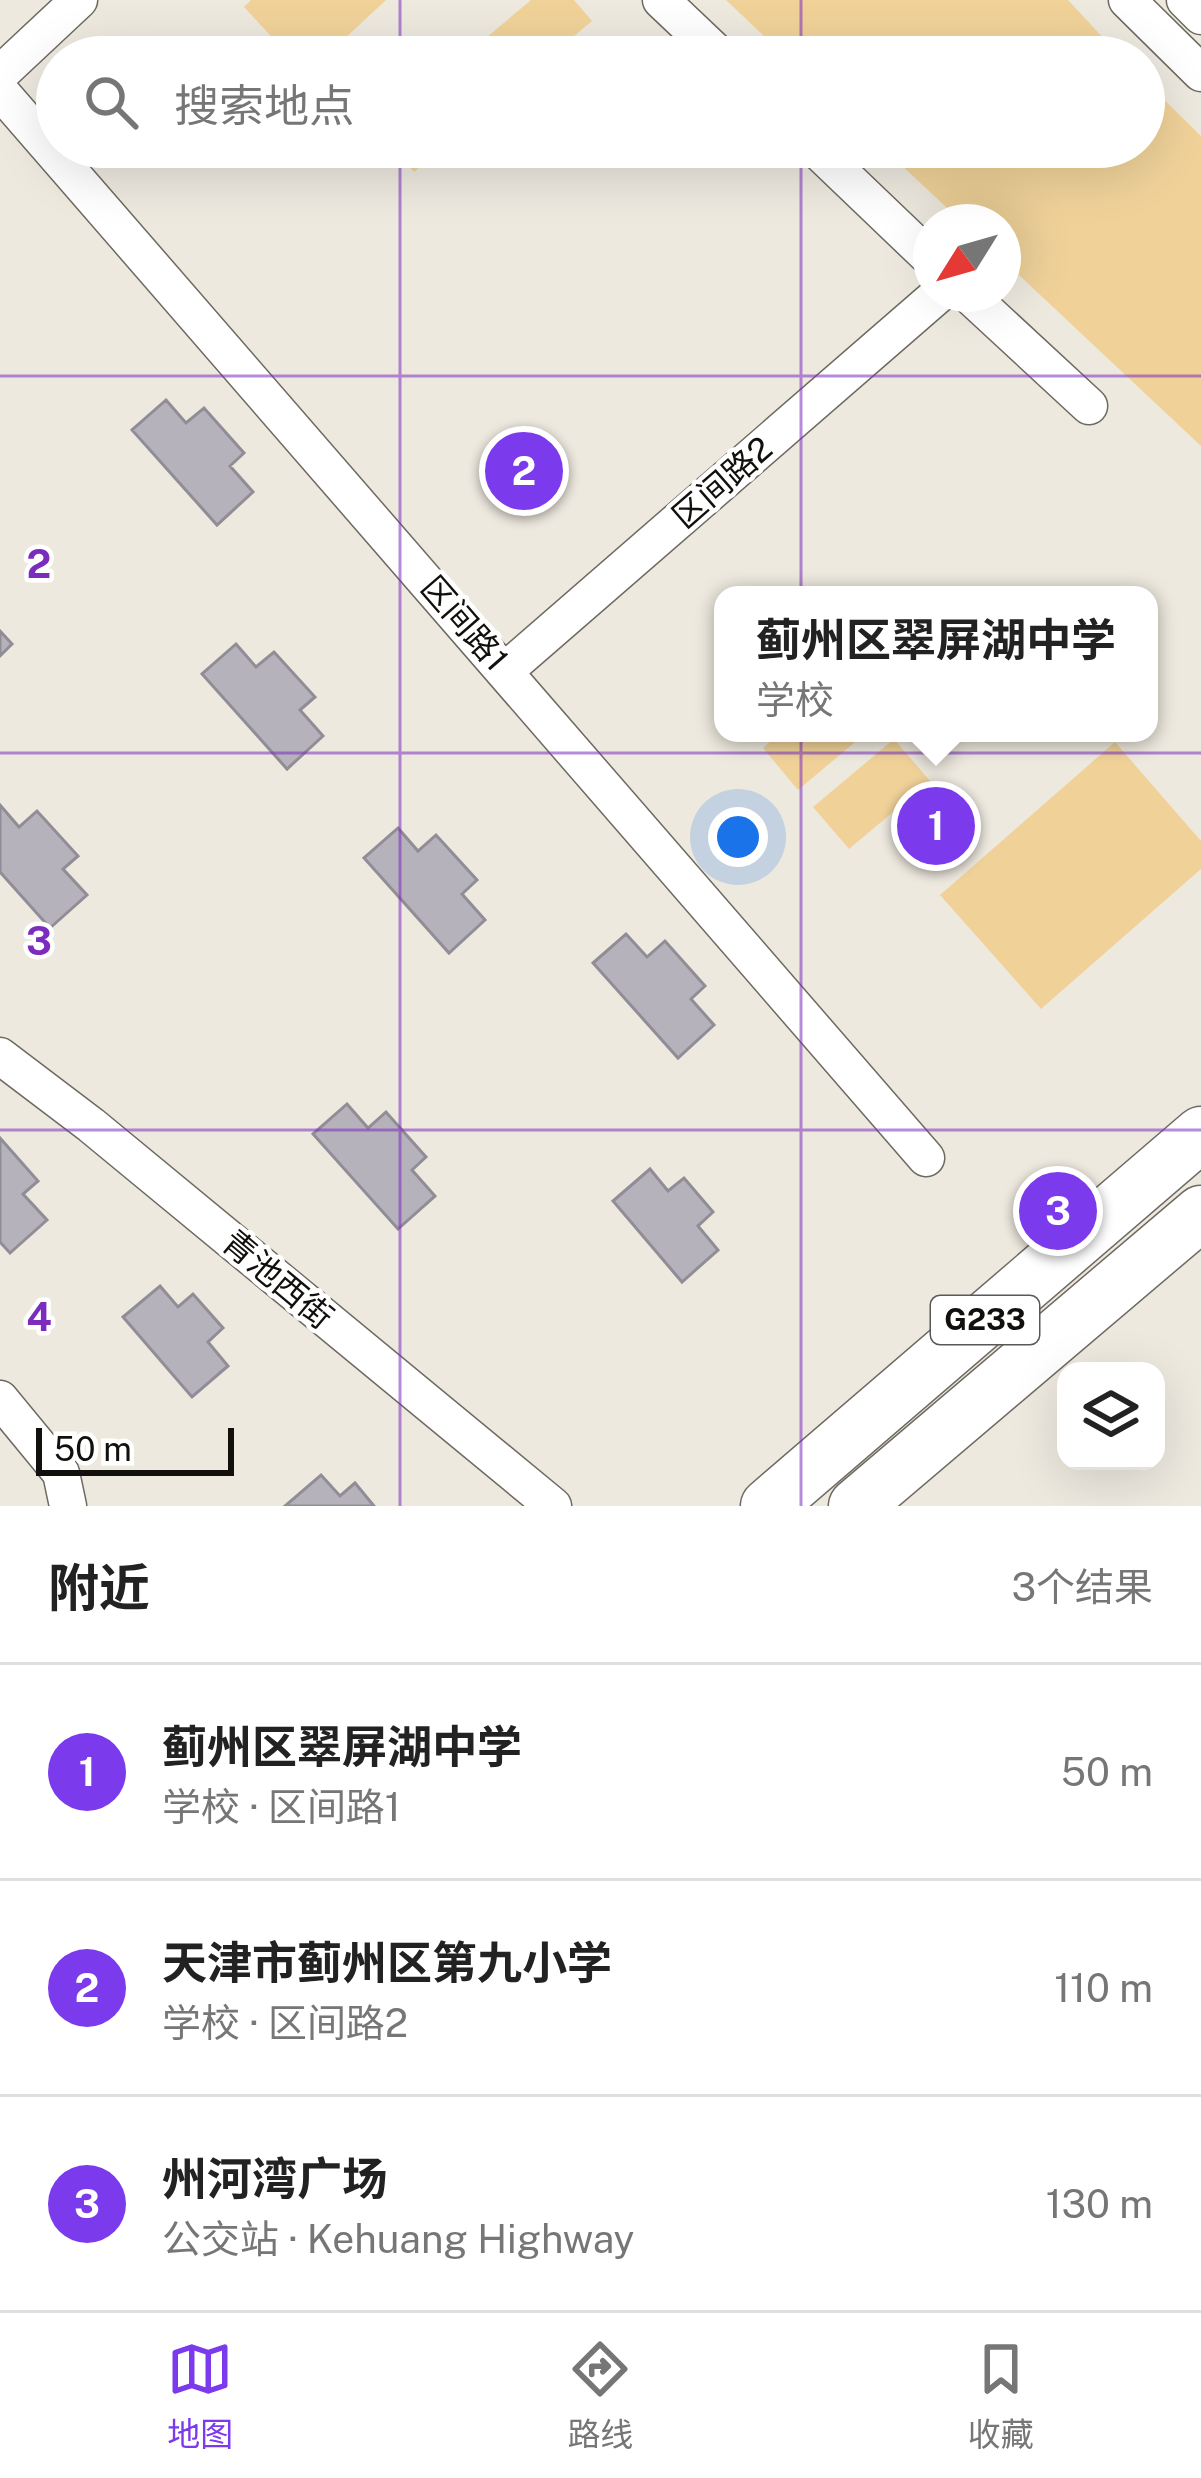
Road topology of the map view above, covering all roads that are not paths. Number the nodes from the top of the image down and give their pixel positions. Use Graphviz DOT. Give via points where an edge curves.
graph roads {
  1 [pos="80,0"];
  2 [pos="661,0"];
  3 [pos="1127,0"];
  4 [pos="1185,0"];
  5 [pos="1201,16"];
  6 [pos="41,36"];
  7 [pos="699,36"];
  8 [pos="1163,36"];
  9 [pos="1165,37"];
  10 [pos="36,41"];
  11 [pos="1201,73"];
  12 [pos="0,74"];
  13 [pos="0,91"];
  14 [pos="36,132"];
  15 [pos="67,168"];
  16 [pos="836,168"];
  17 [pos="913,242"];
  18 [pos="918,312"];
  19 [pos="987,312"];
  20 [pos="1089,406"];
  21 [pos="506,670"];
  22 [pos="0,1056"];
  23 [pos="1201,1134"];
  24 [pos="926,1158"];
  25 [pos="1201,1213"];
  26 [pos="0,1399"];
  27 [pos="68,1506"];
  28 [pos="553,1506"];
  29 [pos="768,1506"];
  30 [pos="856,1506"];
  1 -- 6 [label="street"];
  2 -- 7 [label="street"];
  3 -- 8 [label="street"];
  4 -- 5 [label="street"];
  9 -- 11 [label="street"];
  10 -- 12 [label="street"];
  13 -- 14 [label="street, 区间路1"];
  15 -- 21 [label="street, 区间路1"];
  16 -- 17 [label="street"];
  18 -- 21 [label="street, 区间路2"];
  19 -- 20 [label="street"];
  21 -- 24 [label="street, 区间路1"];
  22 -- 28 [label="street, 青池西街"];
  23 -- 29 [label="highway, G233"];
  25 -- 30 [label="highway, G233"];
  26 -- 27 [label="street" via="61,1473"];
}
